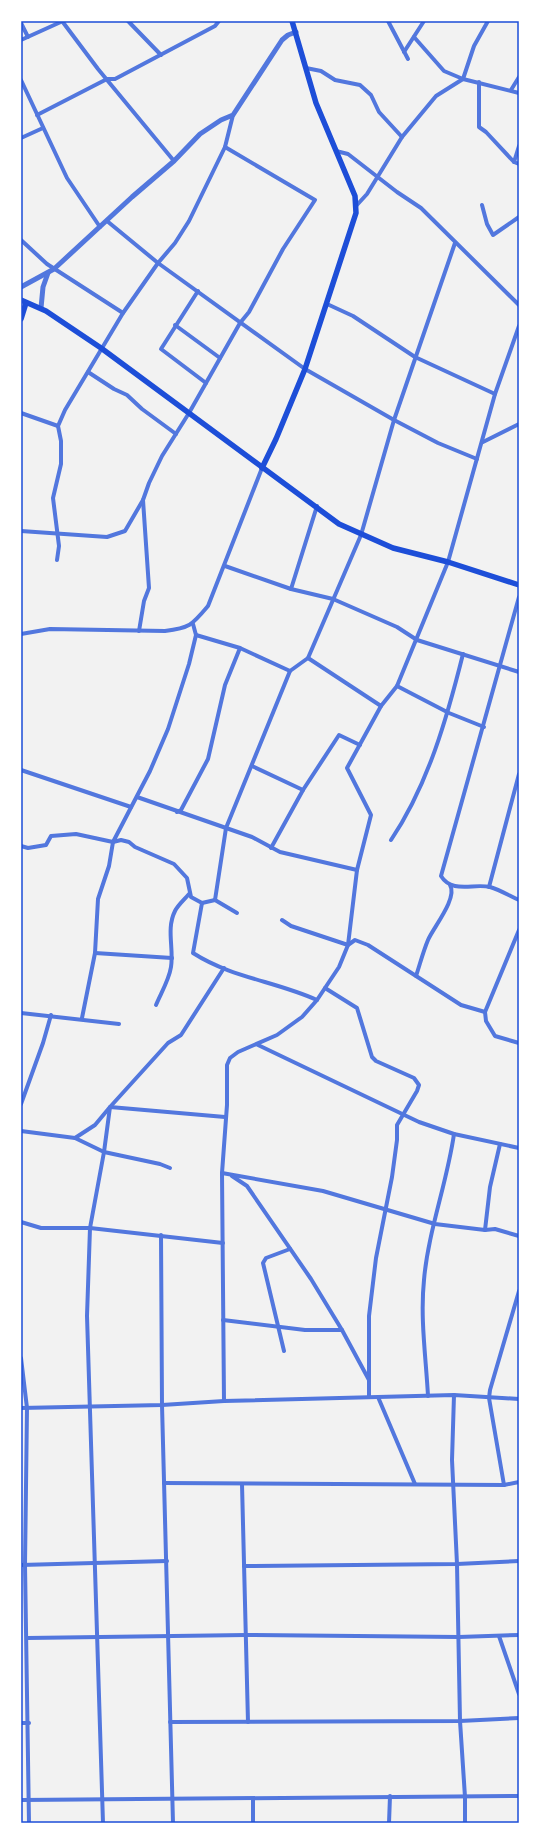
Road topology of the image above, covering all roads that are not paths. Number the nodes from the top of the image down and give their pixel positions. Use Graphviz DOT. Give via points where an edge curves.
graph roads {
  1 [pos="62,21"];
  2 [pos="128,21"];
  3 [pos="210,21"];
  4 [pos="219,21"];
  5 [pos="292,21"];
  6 [pos="424,21"];
  7 [pos="488,21"];
  8 [pos="388,22"];
  9 [pos="21,23"];
  10 [pos="215,26"];
  11 [pos="296,32"];
  12 [pos="28,37"];
  13 [pos="414,37"];
  14 [pos="21,40"];
  15 [pos="404,52"];
  16 [pos="161,55"];
  17 [pos="408,59"];
  18 [pos="306,68"];
  19 [pos="519,77"];
  20 [pos="107,79"];
  21 [pos="463,79"];
  22 [pos="21,80"];
  23 [pos="479,82"];
  24 [pos="511,90"];
  25 [pos="519,93"];
  26 [pos="37,115"];
  27 [pos="233,115"];
  28 [pos="43,128"];
  29 [pos="402,137"];
  30 [pos="21,138"];
  31 [pos="519,146"];
  32 [pos="226,147"];
  33 [pos="336,151"];
  34 [pos="174,161"];
  35 [pos="514,162"];
  36 [pos="519,164"];
  37 [pos="377,176"];
  38 [pos="482,205"];
  39 [pos="356,206"];
  40 [pos="519,217"];
  41 [pos="106,221"];
  42 [pos="100,227"];
  43 [pos="21,240"];
  44 [pos="455,243"];
  45 [pos="158,263"];
  46 [pos="54,269"];
  47 [pos="48,273"];
  48 [pos="21,287"];
  49 [pos="198,291"];
  50 [pos="24,302"];
  51 [pos="327,304"];
  52 [pos="519,305"];
  53 [pos="41,308"];
  54 [pos="122,313"];
  55 [pos="21,319"];
  56 [pos="240,323"];
  57 [pos="175,325"];
  58 [pos="519,326"];
  59 [pos="101,348"];
  60 [pos="415,357"];
  61 [pos="220,358"];
  62 [pos="305,369"];
  63 [pos="88,372"];
  64 [pos="206,383"];
  65 [pos="495,394"];
  66 [pos="189,412"];
  67 [pos="21,413"];
  68 [pos="394,420"];
  69 [pos="519,424"];
  70 [pos="58,426"];
  71 [pos="176,434"];
  72 [pos="483,442"];
  73 [pos="476,459"];
  74 [pos="262,468"];
  75 [pos="143,500"];
  76 [pos="317,506"];
  77 [pos="21,530"];
  78 [pos="57,534"];
  79 [pos="361,535"];
  80 [pos="57,560"];
  81 [pos="448,562"];
  82 [pos="225,566"];
  83 [pos="519,585"];
  84 [pos="291,589"];
  85 [pos="519,597"];
  86 [pos="333,599"];
  87 [pos="193,624"];
  88 [pos="139,632"];
  89 [pos="21,634"];
  90 [pos="196,635"];
  91 [pos="417,640"];
  92 [pos="240,648"];
  93 [pos="463,654"];
  94 [pos="308,658"];
  95 [pos="498,666"];
  96 [pos="290,671"];
  97 [pos="519,672"];
  98 [pos="397,686"];
  99 [pos="381,706"];
  100 [pos="448,713"];
  101 [pos="484,727"];
  102 [pos="360,745"];
  103 [pos="252,766"];
  104 [pos="21,770"];
  105 [pos="519,774"];
  106 [pos="304,790"];
  107 [pos="137,797"];
  108 [pos="131,807"];
  109 [pos="177,812"];
  110 [pos="226,828"];
  111 [pos="391,840"];
  112 [pos="113,842"];
  113 [pos="21,846"];
  114 [pos="271,848"];
  115 [pos="356,870"];
  116 [pos="449,884"];
  117 [pos="490,887"];
  118 [pos="189,894"];
  119 [pos="215,900"];
  120 [pos="519,900"];
  121 [pos="202,903"];
  122 [pos="237,913"];
  123 [pos="282,920"];
  124 [pos="519,930"];
  125 [pos="348,945"];
  126 [pos="94,953"];
  127 [pos="172,958"];
  128 [pos="224,968"];
  129 [pos="416,976"];
  130 [pos="325,988"];
  131 [pos="317,1000"];
  132 [pos="156,1005"];
  133 [pos="485,1012"];
  134 [pos="21,1013"];
  135 [pos="51,1015"];
  136 [pos="82,1018"];
  137 [pos="119,1024"];
  138 [pos="519,1043"];
  139 [pos="258,1045"];
  140 [pos="21,1104"];
  141 [pos="110,1107"];
  142 [pos="403,1114"];
  143 [pos="225,1117"];
  144 [pos="21,1131"];
  145 [pos="454,1134"];
  146 [pos="75,1138"];
  147 [pos="500,1144"];
  148 [pos="519,1148"];
  149 [pos="104,1152"];
  150 [pos="170,1168"];
  151 [pos="222,1173"];
  152 [pos="230,1174"];
  153 [pos="386,1209"];
  154 [pos="21,1222"];
  155 [pos="435,1224"];
  156 [pos="90,1228"];
  157 [pos="484,1230"];
  158 [pos="161,1235"];
  159 [pos="519,1236"];
  160 [pos="223,1243"];
  161 [pos="290,1249"];
  162 [pos="519,1291"];
  163 [pos="223,1320"];
  164 [pos="280,1327"];
  165 [pos="342,1330"];
  166 [pos="284,1351"];
  167 [pos="21,1358"];
  168 [pos="369,1380"];
  169 [pos="454,1395"];
  170 [pos="428,1396"];
  171 [pos="369,1397"];
  172 [pos="378,1397"];
  173 [pos="489,1398"];
  174 [pos="519,1399"];
  175 [pos="224,1401"];
  176 [pos="162,1406"];
  177 [pos="89,1407"];
  178 [pos="21,1408"];
  179 [pos="27,1408"];
  180 [pos="519,1482"];
  181 [pos="164,1483"];
  182 [pos="242,1484"];
  183 [pos="416,1484"];
  184 [pos="453,1484"];
  185 [pos="504,1485"];
  186 [pos="23,1487"];
  187 [pos="167,1561"];
  188 [pos="519,1561"];
  189 [pos="96,1562"];
  190 [pos="457,1564"];
  191 [pos="23,1565"];
  192 [pos="244,1566"];
  193 [pos="246,1635"];
  194 [pos="519,1635"];
  195 [pos="169,1636"];
  196 [pos="499,1636"];
  197 [pos="98,1637"];
  198 [pos="460,1637"];
  199 [pos="27,1638"];
  200 [pos="21,1645"];
  201 [pos="27,1645"];
  202 [pos="519,1694"];
  203 [pos="519,1718"];
  204 [pos="460,1721"];
  205 [pos="170,1722"];
  206 [pos="248,1722"];
  207 [pos="21,1723"];
  208 [pos="29,1723"];
  209 [pos="390,1796"];
  210 [pos="519,1796"];
  211 [pos="465,1797"];
  212 [pos="102,1799"];
  213 [pos="172,1799"];
  214 [pos="253,1799"];
  215 [pos="21,1800"];
  216 [pos="29,1800"];
  217 [pos="29,1823"];
  218 [pos="103,1823"];
  219 [pos="173,1823"];
  220 [pos="253,1823"];
  221 [pos="389,1823"];
  222 [pos="465,1823"];
  1 -- 12 [label="street"];
  1 -- 20 [label="street"];
  2 -- 16 [label="street"];
  3 -- 10 [label="street"];
  4 -- 10 [label="street"];
  5 -- 11 [label="main road"];
  6 -- 13 [label="street"];
  7 -- 21 [label="street" via="474,46"];
  8 -- 15 [label="street"];
  9 -- 12 [label="street"];
  10 -- 16 [label="street"];
  11 -- 18 [label="main road"];
  11 -- 27 [label="street" via="282,40"];
  12 -- 14 [label="street"];
  13 -- 15 [label="street"];
  13 -- 21 [label="street" via="444,71"];
  15 -- 17 [label="street"];
  16 -- 20 [label="street" via="115,79"];
  18 -- 29 [label="street" via="321,71 335,80 360,85 371,95 379,112"];
  18 -- 33 [label="main road" via="316,103"];
  19 -- 24 [label="street"];
  20 -- 26 [label="street"];
  20 -- 34 [label="street"];
  21 -- 23 [label="street"];
  21 -- 29 [label="street" via="436,96"];
  22 -- 26 [label="street"];
  23 -- 24 [label="street"];
  23 -- 35 [label="street" via="479,127"];
  24 -- 25 [label="street"];
  26 -- 28 [label="street"];
  27 -- 32 [label="street"];
  27 -- 34 [label="street" via="200,134"];
  28 -- 30 [label="street"];
  28 -- 42 [label="street" via="67,178"];
  29 -- 37 [label="street"];
  31 -- 35 [label="street"];
  32 -- 45 [label="street" via="189,221"];
  32 -- 56 [label="street" via="315,200"];
  33 -- 37 [label="street" via="348,154"];
  33 -- 39 [label="main road" via="355,196"];
  34 -- 41 [label="street"];
  35 -- 36 [label="street"];
  37 -- 39 [label="street" via="367,194"];
  37 -- 44 [label="street" via="421,208"];
  38 -- 40 [label="street" via="493,235"];
  39 -- 51 [label="main road" via="354,221"];
  41 -- 42 [label="street"];
  41 -- 45 [label="street"];
  42 -- 46 [label="street"];
  43 -- 46 [label="street"];
  44 -- 52 [label="street"];
  44 -- 60 [label="street"];
  45 -- 49 [label="street"];
  45 -- 54 [label="street"];
  46 -- 47 [label="street"];
  46 -- 54 [label="street"];
  47 -- 48 [label="street"];
  47 -- 53 [label="street" via="43,287"];
  49 -- 56 [label="street"];
  49 -- 57 [label="street"];
  50 -- 53 [label="main road"];
  50 -- 55 [label="main road"];
  51 -- 60 [label="street" via="353,316"];
  51 -- 62 [label="main road"];
  53 -- 59 [label="main road"];
  54 -- 59 [label="street"];
  56 -- 61 [label="street"];
  56 -- 62 [label="street"];
  57 -- 61 [label="street"];
  57 -- 64 [label="street" via="161,349"];
  58 -- 65 [label="street"];
  59 -- 63 [label="street"];
  59 -- 66 [label="main road"];
  60 -- 65 [label="street"];
  60 -- 68 [label="street"];
  61 -- 64 [label="street"];
  62 -- 68 [label="street"];
  62 -- 74 [label="main road"];
  63 -- 70 [label="street"];
  63 -- 71 [label="street" via="127,395"];
  64 -- 66 [label="street"];
  65 -- 72 [label="street"];
  66 -- 71 [label="street"];
  66 -- 74 [label="main road"];
  67 -- 70 [label="street"];
  68 -- 73 [label="street"];
  68 -- 79 [label="street"];
  69 -- 72 [label="street"];
  70 -- 78 [label="street" via="61,464 53,498"];
  71 -- 75 [label="street" via="162,456"];
  72 -- 73 [label="street"];
  73 -- 81 [label="street"];
  74 -- 76 [label="main road"];
  74 -- 82 [label="street"];
  75 -- 78 [label="street" via="125,531 114,536"];
  75 -- 88 [label="street" via="149,588"];
  76 -- 79 [label="main road" via="339,524"];
  76 -- 84 [label="street"];
  77 -- 78 [label="street"];
  78 -- 80 [label="street"];
  79 -- 81 [label="main road" via="393,548"];
  79 -- 86 [label="street"];
  81 -- 83 [label="main road"];
  81 -- 91 [label="street"];
  82 -- 84 [label="street"];
  82 -- 87 [label="street" via="208,606"];
  84 -- 86 [label="street"];
  85 -- 95 [label="street"];
  86 -- 91 [label="street" via="397,628"];
  86 -- 94 [label="street"];
  87 -- 88 [label="street" via="180,629"];
  87 -- 90 [label="street"];
  88 -- 89 [label="street" via="50,629"];
  90 -- 92 [label="street"];
  90 -- 107 [label="street" via="190,664 168,729"];
  91 -- 93 [label="street"];
  91 -- 98 [label="street"];
  92 -- 96 [label="street"];
  92 -- 109 [label="street" via="225,685 208,759 181,810"];
  93 -- 95 [label="street"];
  93 -- 100 [label="street"];
  94 -- 96 [label="street"];
  94 -- 99 [label="street"];
  95 -- 97 [label="street"];
  95 -- 101 [label="street"];
  96 -- 103 [label="street"];
  98 -- 99 [label="street"];
  98 -- 100 [label="street"];
  99 -- 102 [label="street"];
  100 -- 101 [label="street"];
  100 -- 111 [label="street" via="414,801"];
  101 -- 116 [label="street" via="441,871 441,876"];
  102 -- 106 [label="street" via="339,735"];
  102 -- 115 [label="street" via="347,768 371,815"];
  103 -- 106 [label="street"];
  103 -- 110 [label="street"];
  104 -- 108 [label="street"];
  105 -- 117 [label="street"];
  106 -- 114 [label="street"];
  107 -- 108 [label="street"];
  107 -- 109 [label="street"];
  108 -- 112 [label="street"];
  109 -- 110 [label="street"];
  110 -- 114 [label="street" via="252,837"];
  110 -- 119 [label="street"];
  112 -- 113 [label="street" via="76,834 51,836 46,845 42,846"];
  112 -- 118 [label="street" via="129,842 174,864 187,878"];
  112 -- 126 [label="street" via="109,866 98,899"];
  114 -- 115 [label="street" via="290,855"];
  115 -- 125 [label="street"];
  116 -- 117 [label="street"];
  116 -- 129 [label="street" via="452,888 451,897 428,940"];
  117 -- 120 [label="street"];
  118 -- 121 [label="street" via="190,898"];
  118 -- 127 [label="street" via="175,911 171,923"];
  119 -- 121 [label="street"];
  119 -- 122 [label="street"];
  121 -- 128 [label="street" via="193,953"];
  123 -- 125 [label="street" via="291,926"];
  124 -- 133 [label="street"];
  125 -- 129 [label="street" via="355,940 368,945"];
  125 -- 130 [label="street" via="339,967"];
  126 -- 127 [label="street"];
  126 -- 136 [label="street"];
  127 -- 132 [label="street" via="171,970"];
  128 -- 131 [label="street" via="236,975 292,989"];
  128 -- 141 [label="street" via="182,1034 168,1043"];
  129 -- 133 [label="street" via="462,1005"];
  130 -- 131 [label="street"];
  130 -- 142 [label="street" via="357,1008 372,1057 418,1081 417,1091"];
  131 -- 139 [label="street" via="302,1017"];
  133 -- 138 [label="street" via="486,1021 495,1036"];
  134 -- 135 [label="street"];
  135 -- 136 [label="street"];
  135 -- 140 [label="street"];
  136 -- 137 [label="street"];
  139 -- 142 [label="street"];
  139 -- 143 [label="street" via="238,1052 230,1058 227,1066"];
  141 -- 143 [label="street"];
  141 -- 146 [label="street" via="94,1125"];
  141 -- 149 [label="street"];
  142 -- 145 [label="street"];
  142 -- 153 [label="street" via="397,1125"];
  143 -- 151 [label="street"];
  144 -- 146 [label="street"];
  145 -- 147 [label="street"];
  145 -- 155 [label="street"];
  146 -- 149 [label="street"];
  147 -- 148 [label="street"];
  147 -- 157 [label="street"];
  149 -- 150 [label="street"];
  149 -- 156 [label="street"];
  151 -- 152 [label="street"];
  151 -- 160 [label="street"];
  152 -- 153 [label="street" via="323,1191"];
  152 -- 161 [label="street" via="247,1186"];
  153 -- 155 [label="street"];
  153 -- 168 [label="street" via="376,1258 369,1316"];
  154 -- 156 [label="street" via="40,1228"];
  155 -- 157 [label="street"];
  155 -- 170 [label="street" via="422,1300"];
  156 -- 158 [label="street"];
  156 -- 177 [label="street" via="87,1316"];
  157 -- 159 [label="street" via="505,1231"];
  158 -- 160 [label="street"];
  158 -- 176 [label="street"];
  160 -- 163 [label="street"];
  161 -- 164 [label="street" via="266,1258 263,1263"];
  161 -- 165 [label="street"];
  162 -- 173 [label="street" via="491,1381"];
  163 -- 164 [label="street"];
  163 -- 175 [label="street"];
  164 -- 165 [label="street"];
  164 -- 166 [label="street"];
  165 -- 168 [label="street"];
  167 -- 179 [label="street"];
  168 -- 171 [label="street"];
  169 -- 170 [label="street"];
  169 -- 173 [label="street"];
  169 -- 184 [label="street"];
  170 -- 172 [label="street"];
  171 -- 172 [label="street"];
  171 -- 175 [label="street"];
  172 -- 183 [label="street"];
  173 -- 174 [label="street"];
  173 -- 185 [label="street"];
  175 -- 176 [label="street"];
  176 -- 177 [label="street"];
  176 -- 181 [label="street"];
  177 -- 179 [label="street"];
  177 -- 189 [label="street"];
  178 -- 179 [label="street"];
  179 -- 186 [label="street"];
  180 -- 185 [label="street"];
  181 -- 182 [label="street"];
  181 -- 187 [label="street"];
  182 -- 183 [label="street"];
  182 -- 192 [label="street"];
  183 -- 184 [label="street"];
  184 -- 185 [label="street"];
  184 -- 190 [label="street"];
  186 -- 191 [label="street"];
  187 -- 189 [label="street"];
  187 -- 195 [label="street"];
  188 -- 190 [label="street"];
  189 -- 191 [label="street"];
  189 -- 197 [label="street"];
  190 -- 192 [label="street"];
  190 -- 198 [label="street"];
  191 -- 199 [label="street"];
  192 -- 193 [label="street"];
  193 -- 195 [label="street"];
  193 -- 198 [label="street"];
  193 -- 206 [label="street"];
  194 -- 196 [label="street"];
  195 -- 197 [label="street"];
  195 -- 205 [label="street"];
  196 -- 198 [label="street"];
  196 -- 202 [label="street"];
  197 -- 199 [label="street"];
  197 -- 212 [label="street"];
  198 -- 204 [label="street"];
  199 -- 201 [label="street"];
  200 -- 201 [label="street"];
  201 -- 208 [label="street"];
  203 -- 204 [label="street"];
  204 -- 206 [label="street"];
  204 -- 211 [label="street"];
  205 -- 206 [label="street"];
  205 -- 213 [label="street"];
  207 -- 208 [label="street"];
  208 -- 216 [label="street"];
  209 -- 211 [label="street"];
  209 -- 214 [label="street"];
  209 -- 221 [label="street"];
  210 -- 211 [label="street"];
  211 -- 222 [label="street"];
  212 -- 213 [label="street"];
  212 -- 216 [label="street"];
  212 -- 218 [label="street"];
  213 -- 214 [label="street"];
  213 -- 219 [label="street"];
  214 -- 220 [label="street"];
  215 -- 216 [label="street"];
  216 -- 217 [label="street"];
}
